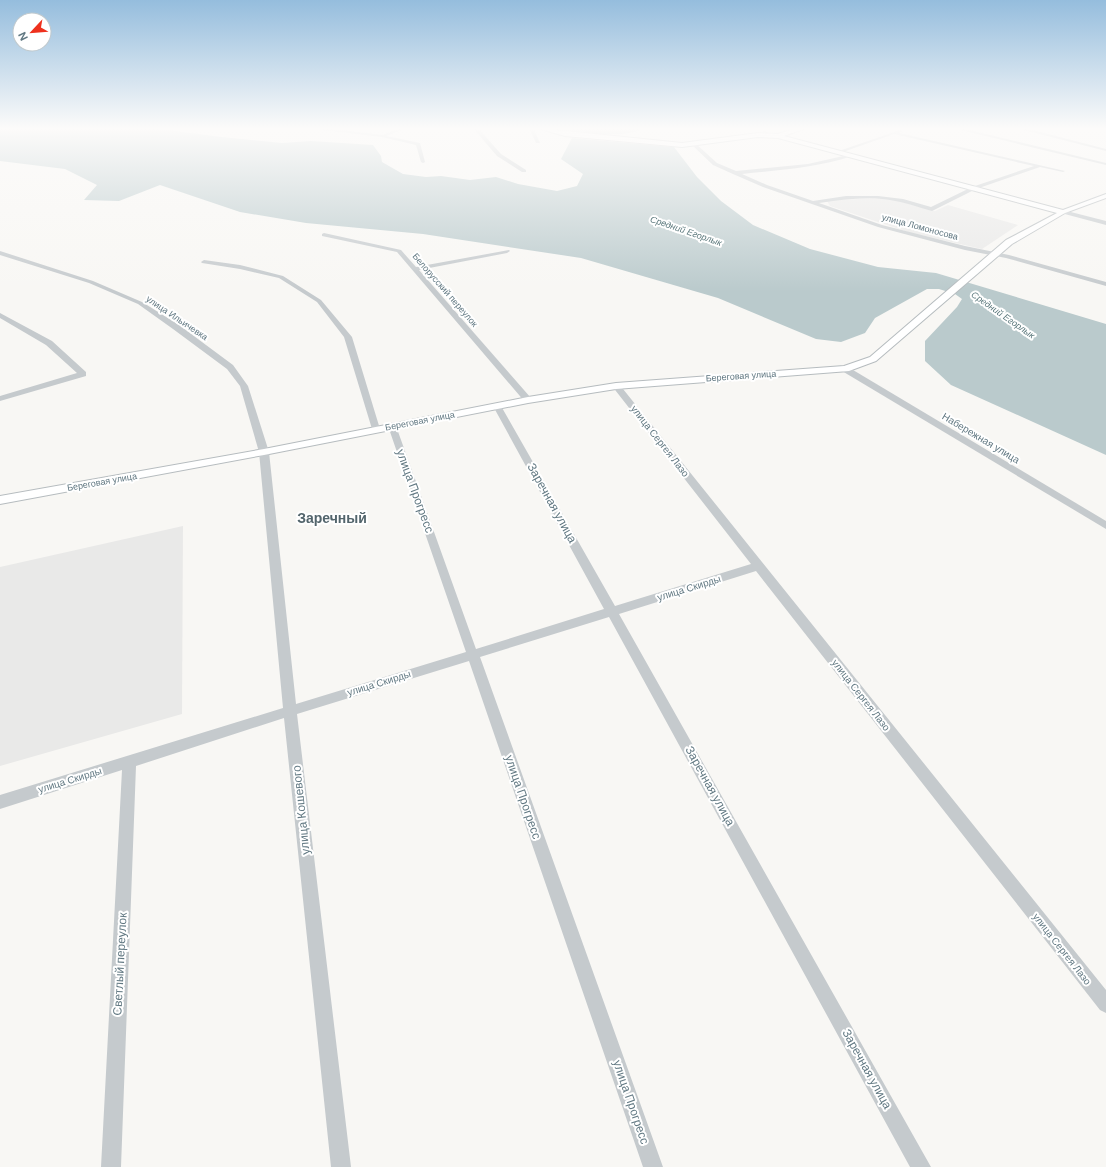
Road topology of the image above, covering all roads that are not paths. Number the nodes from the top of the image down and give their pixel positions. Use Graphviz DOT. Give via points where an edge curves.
graph roads {
  1 [pos="757,182"];
  2 [pos="953,182"];
  3 [pos="990,182"];
  4 [pos="974,188"];
  5 [pos="1106,196"];
  6 [pos="811,202"];
  7 [pos="1063,212"];
  8 [pos="1106,223"];
  9 [pos="324,235"];
  10 [pos="506,251"];
  11 [pos="994,254"];
  12 [pos="2,255"];
  13 [pos="204,262"];
  14 [pos="415,269"];
  15 [pos="1106,284"];
  16 [pos="0,315"];
  17 [pos="845,369"];
  18 [pos="616,386"];
  19 [pos="0,399"];
  20 [pos="528,400"];
  21 [pos="497,406"];
  22 [pos="392,426"];
  23 [pos="376,429"];
  24 [pos="264,452"];
  25 [pos="0,500"];
  26 [pos="1106,526"];
  27 [pos="759,566"];
  28 [pos="612,611"];
  29 [pos="473,654"];
  30 [pos="290,711"];
  31 [pos="129,762"];
  32 [pos="0,802"];
  33 [pos="1106,1004"];
  34 [pos="111,1167"];
  35 [pos="341,1167"];
  36 [pos="654,1167"];
  37 [pos="921,1167"];
  1 -- 6 [label="street, улица Ломоносова"];
  2 -- 4 [label="main road"];
  3 -- 4 [label="street"];
  4 -- 6 [label="street" via="932,208 885,198 863,197"];
  4 -- 7 [label="main road"];
  5 -- 7 [label="main road, Береговая улица"];
  6 -- 11 [label="street, улица Ломоносова" via="880,226"];
  7 -- 8 [label="street"];
  7 -- 11 [label="main road, Береговая улица" via="1023,233"];
  9 -- 14 [label="street, Белорусский переулок" via="399,250"];
  10 -- 14 [label="street"];
  11 -- 15 [label="street, улица Ломоносова"];
  11 -- 17 [label="main road, Береговая улица" via="873,359"];
  12 -- 24 [label="street, улица Ильичевка" via="91,282 140,303 230,367 244,386"];
  13 -- 23 [label="street" via="281,277 319,301 348,337"];
  14 -- 20 [label="street, Белорусский переулок"];
  16 -- 19 [label="street" via="49,343 83,374"];
  17 -- 18 [label="main road, Береговая улица"];
  17 -- 26 [label="street, Набережная улица"];
  18 -- 20 [label="main road, Береговая улица"];
  18 -- 27 [label="street, улица Сергея Лазо"];
  20 -- 21 [label="main road, Береговая улица"];
  21 -- 22 [label="main road, Береговая улица"];
  21 -- 28 [label="street, Заречная улица"];
  22 -- 23 [label="main road, Береговая улица"];
  22 -- 29 [label="street, улица Прогресс"];
  23 -- 24 [label="main road, Береговая улица"];
  24 -- 25 [label="main road, Береговая улица"];
  24 -- 30 [label="street, улица Кошевого"];
  27 -- 28 [label="street, улица Скирды"];
  27 -- 33 [label="street, улица Сергея Лазо"];
  28 -- 29 [label="street, улица Скирды"];
  28 -- 37 [label="street, Заречная улица"];
  29 -- 30 [label="street, улица Скирды"];
  29 -- 36 [label="street, улица Прогресс"];
  30 -- 31 [label="street, улица Скирды"];
  30 -- 35 [label="street, улица Кошевого"];
  31 -- 32 [label="street, улица Скирды"];
  31 -- 34 [label="street, Светлый переулок"];
}
